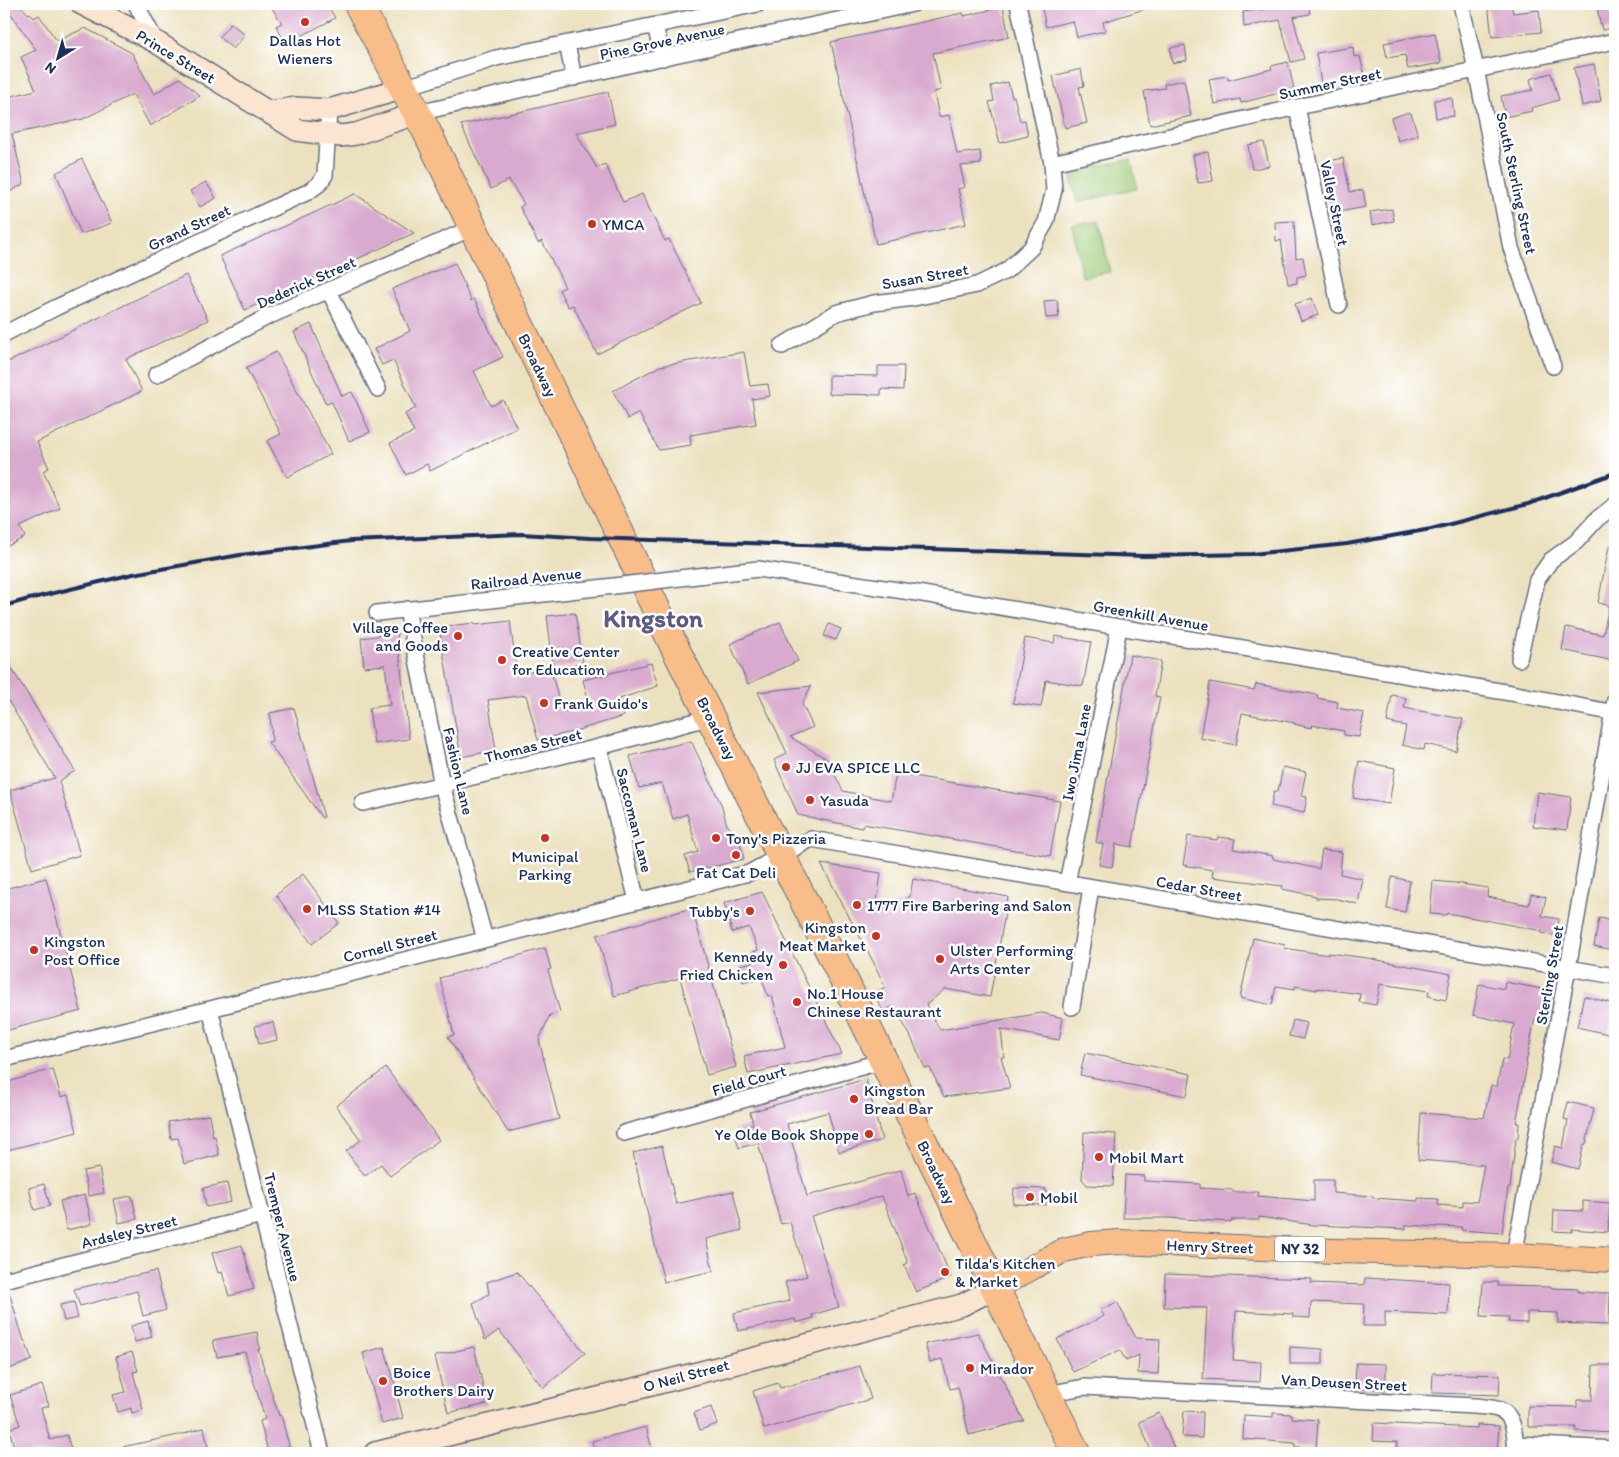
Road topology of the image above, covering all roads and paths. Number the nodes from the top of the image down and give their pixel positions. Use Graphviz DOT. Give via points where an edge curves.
graph roads {
  1 [pos="82,4"];
  2 [pos="136,4"];
  3 [pos="358,4"];
  4 [pos="758,4"];
  5 [pos="913,4"];
  6 [pos="1018,4"];
  7 [pos="1461,4"];
  8 [pos="850,11"];
  9 [pos="655,26"];
  10 [pos="1615,41"];
  11 [pos="156,42"];
  12 [pos="567,44"];
  13 [pos="663,58"];
  14 [pos="1476,69"];
  15 [pos="574,78"];
  16 [pos="404,88"];
  17 [pos="1297,107"];
  18 [pos="329,110"];
  19 [pos="269,112"];
  20 [pos="418,113"];
  21 [pos="327,134"];
  22 [pos="1052,163"];
  23 [pos="472,228"];
  24 [pos="329,291"];
  25 [pos="1339,305"];
  26 [pos="4,334"];
  27 [pos="782,346"];
  28 [pos="1553,366"];
  29 [pos="156,375"];
  30 [pos="378,389"];
  31 [pos="1615,505"];
  32 [pos="680,578"];
  33 [pos="407,609"];
  34 [pos="377,613"];
  35 [pos="1119,628"];
  36 [pos="1519,659"];
  37 [pos="1615,708"];
  38 [pos="711,717"];
  39 [pos="599,747"];
  40 [pos="442,784"];
  41 [pos="363,803"];
  42 [pos="782,856"];
  43 [pos="1068,883"];
  44 [pos="1091,887"];
  45 [pos="637,901"];
  46 [pos="485,939"];
  47 [pos="1568,968"];
  48 [pos="1615,976"];
  49 [pos="1072,1008"];
  50 [pos="210,1009"];
  51 [pos="4,1059"];
  52 [pos="883,1061"];
  53 [pos="624,1133"];
  54 [pos="262,1216"];
  55 [pos="1514,1255"];
  56 [pos="1615,1260"];
  57 [pos="4,1280"];
  58 [pos="995,1288"];
  59 [pos="1047,1394"];
  60 [pos="1515,1449"];
  61 [pos="1615,1449"];
  62 [pos="322,1453"];
  63 [pos="375,1453"];
  64 [pos="1076,1453"];
  1 -- 11 [label="street, Prince Street"];
  2 -- 11 [label="street"];
  3 -- 16 [label="highway, Broadway"];
  4 -- 9 [label="street, Pine Grove Avenue"];
  5 -- 8 [label="street, Pine Grove Avenue"];
  6 -- 22 [label="street, Susan Street"];
  7 -- 14 [label="street, South Sterling Street"];
  8 -- 13 [label="street, Pine Grove Avenue"];
  9 -- 12 [label="street, Pine Grove Avenue"];
  9 -- 13 [label="street"];
  10 -- 14 [label="street, Summer Street"];
  11 -- 19 [label="street, Prince Street"];
  12 -- 15 [label="street"];
  12 -- 16 [label="street, Pine Grove Avenue" via="496,58"];
  13 -- 15 [label="street, Pine Grove Avenue"];
  14 -- 17 [label="street, Summer Street"];
  14 -- 28 [label="street, South Sterling Street" via="1511,248"];
  15 -- 20 [label="street, Pine Grove Avenue"];
  16 -- 18 [label="street"];
  16 -- 20 [label="highway, Broadway"];
  17 -- 22 [label="street, Summer Street"];
  17 -- 25 [label="street, Valley Street"];
  18 -- 19 [label="street" via="296,108"];
  18 -- 21 [label="street, Grand Street"];
  19 -- 21 [label="street, Prince Street" via="297,130"];
  20 -- 21 [label="street, Prince Street" via="356,134"];
  20 -- 23 [label="highway, Broadway"];
  21 -- 26 [label="street, Grand Street" via="325,175 308,192"];
  22 -- 27 [label="street, Susan Street" via="1054,190 1046,222 1031,248 1006,271 977,285 836,313"];
  23 -- 24 [label="street, Dederick Street"];
  23 -- 38 [label="highway, Broadway"];
  24 -- 29 [label="street, Dederick Street" via="267,317"];
  24 -- 30 [label="street"];
  31 -- 36 [label="street" via="1576,542 1551,560 1537,580"];
  32 -- 33 [label="street, Railroad Avenue, bridge"];
  32 -- 35 [label="street, Greenkill Avenue" via="758,569"];
  33 -- 34 [label="street, Railroad Avenue"];
  33 -- 40 [label="street, Fashion Lane"];
  35 -- 37 [label="street, Greenkill Avenue"];
  35 -- 43 [label="street, Iwo Jima Lane"];
  37 -- 47 [label="street, Sterling Street"];
  38 -- 39 [label="street, Thomas Street"];
  38 -- 42 [label="highway, Broadway"];
  39 -- 40 [label="street, Thomas Street"];
  39 -- 45 [label="street, Saccoman Lane"];
  40 -- 41 [label="street, Thomas Street"];
  40 -- 46 [label="street, Fashion Lane"];
  42 -- 43 [label="street, Cedar Street" via="811,839"];
  42 -- 45 [label="street, Cornell Street" via="750,872"];
  42 -- 52 [label="highway, Broadway"];
  43 -- 44 [label="street, Cedar Street"];
  44 -- 47 [label="street, Cedar Street"];
  44 -- 49 [label="street"];
  45 -- 46 [label="street, Cornell Street"];
  46 -- 50 [label="street, Cornell Street"];
  47 -- 48 [label="street, Cedar Street"];
  47 -- 55 [label="street, Sterling Street"];
  50 -- 51 [label="street, Cornell Street"];
  50 -- 54 [label="street, Tremper Avenue"];
  52 -- 53 [label="street, Field Court"];
  52 -- 58 [label="highway, Broadway"];
  54 -- 57 [label="street, Ardsley Street"];
  54 -- 62 [label="street, Tremper Avenue"];
  55 -- 56 [label="main road, Henry Street / NY 32"];
  55 -- 58 [label="main road, Henry Street / NY 32" via="1118,1242 1064,1250"];
  58 -- 59 [label="highway, Broadway"];
  58 -- 63 [label="street, O Neil Street" via="962,1305"];
  59 -- 60 [label="street, Van Deusen Street" via="1084,1387 1476,1406 1502,1410 1512,1421"];
  59 -- 64 [label="highway, Broadway"];
  60 -- 61 [label="street, Van Deusen Street"];
}
